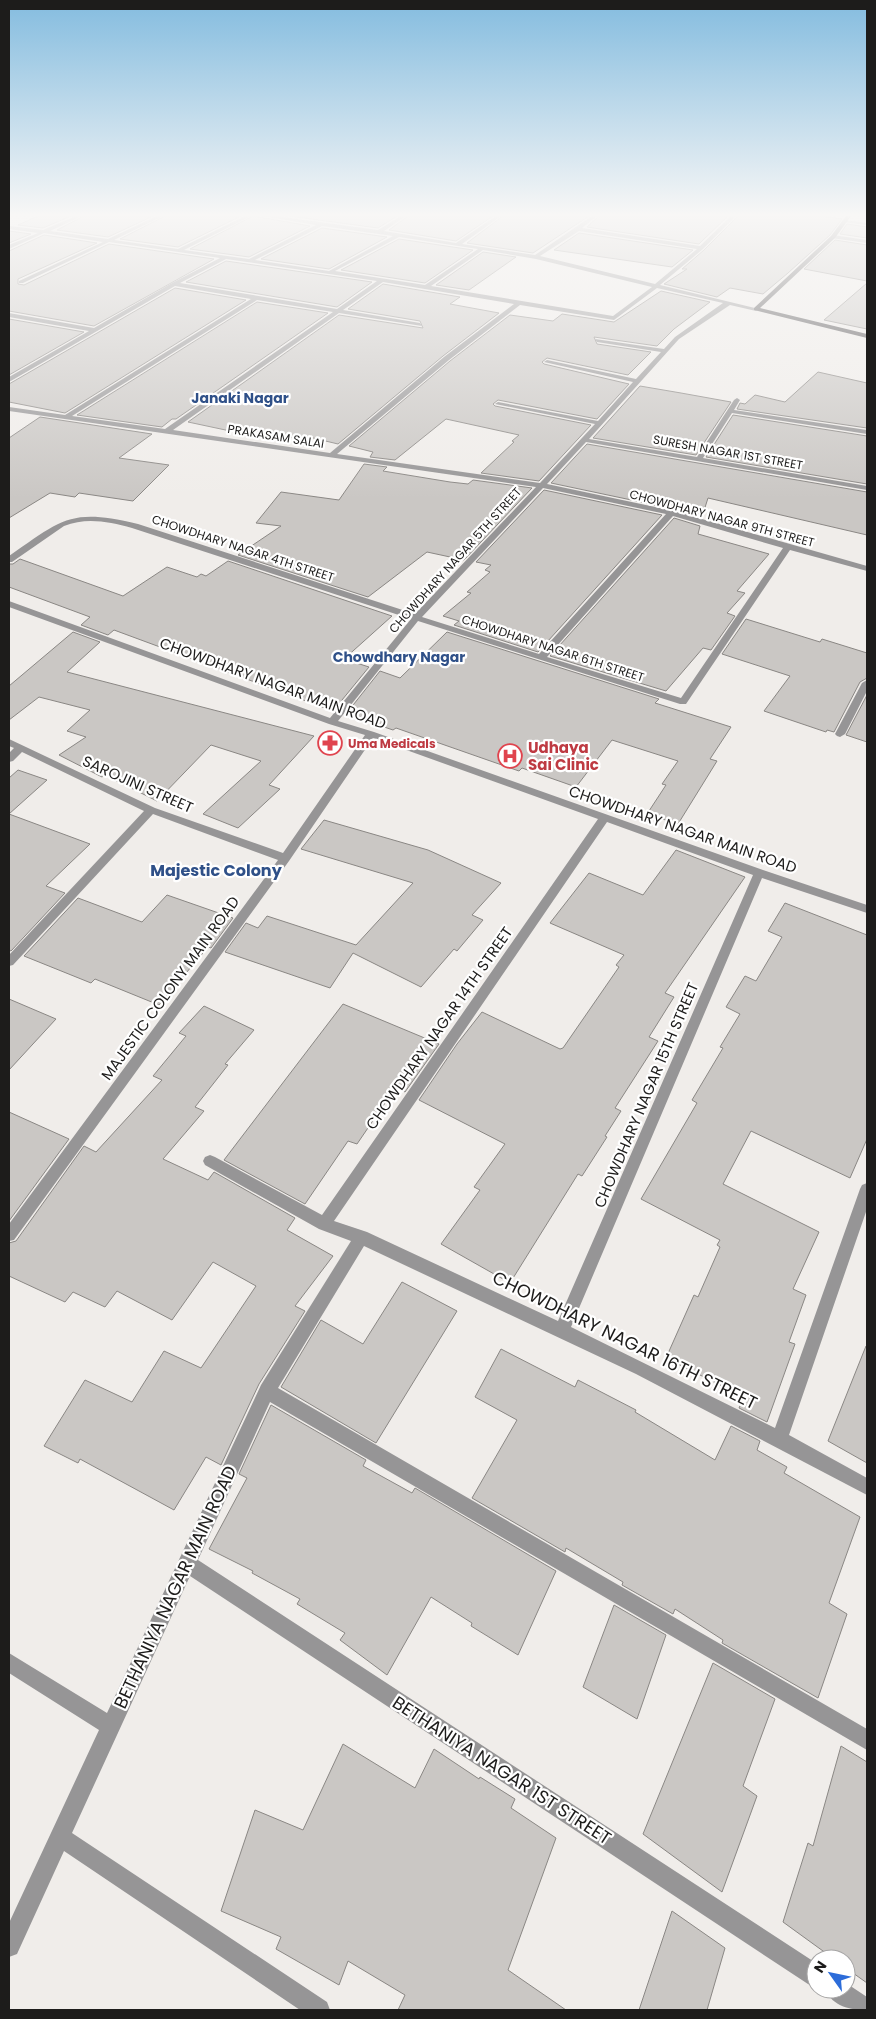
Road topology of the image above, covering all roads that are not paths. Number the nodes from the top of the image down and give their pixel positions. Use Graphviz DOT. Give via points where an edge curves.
graph roads {
  1 [pos="128,310"];
  2 [pos="236,310"];
  3 [pos="339,310"];
  4 [pos="340,310"];
  5 [pos="509,310"];
  6 [pos="565,310"];
  7 [pos="624,310"];
  8 [pos="716,310"];
  9 [pos="761,310"];
  10 [pos="9,315"];
  11 [pos="420,324"];
  12 [pos="93,330"];
  13 [pos="867,336"];
  14 [pos="597,340"];
  15 [pos="666,351"];
  16 [pos="547,362"];
  17 [pos="9,380"];
  18 [pos="638,381"];
  19 [pos="736,400"];
  20 [pos="498,404"];
  21 [pos="9,409"];
  22 [pos="730,411"];
  23 [pos="66,416"];
  24 [pos="599,423"];
  25 [pos="167,431"];
  26 [pos="867,432"];
  27 [pos="584,440"];
  28 [pos="330,456"];
  29 [pos="699,458"];
  30 [pos="541,484"];
  31 [pos="867,488"];
  32 [pos="671,513"];
  33 [pos="788,547"];
  34 [pos="9,560"];
  35 [pos="867,569"];
  36 [pos="9,604"];
  37 [pos="417,617"];
  38 [pos="541,658"];
  39 [pos="867,683"];
  40 [pos="332,722"];
  41 [pos="371,734"];
  42 [pos="840,734"];
  43 [pos="9,742"];
  44 [pos="21,747"];
  45 [pos="9,759"];
  46 [pos="151,810"];
  47 [pos="604,818"];
  48 [pos="285,858"];
  49 [pos="759,873"];
  50 [pos="867,909"];
  51 [pos="9,962"];
  52 [pos="210,1161"];
  53 [pos="867,1189"];
  54 [pos="324,1224"];
  55 [pos="9,1235"];
  56 [pos="362,1237"];
  57 [pos="562,1330"];
  58 [pos="267,1391"];
  59 [pos="780,1438"];
  60 [pos="867,1487"];
  61 [pos="187,1563"];
  62 [pos="9,1662"];
  63 [pos="110,1726"];
  64 [pos="867,1740"];
  65 [pos="59,1836"];
  66 [pos="9,1946"];
  67 [pos="806,1969"];
  68 [pos="851,1999"];
  69 [pos="319,2010"];
  70 [pos="867,2010"];
  1 -- 12 [label="street"];
  2 -- 23 [label="street"];
  3 -- 25 [label="street"];
  4 -- 11 [label="street"];
  5 -- 28 [label="street"];
  6 -- 7 [label="street" via="614,318"];
  8 -- 15 [label="street, CHOWDHARY NAGAR 5TH STREET" via="677,338"];
  9 -- 13 [label="main road"];
  10 -- 12 [label="street"];
  12 -- 17 [label="street"];
  14 -- 15 [label="street"];
  15 -- 18 [label="street, CHOWDHARY NAGAR 5TH STREET"];
  16 -- 18 [label="street"];
  18 -- 24 [label="street, CHOWDHARY NAGAR 5TH STREET"];
  19 -- 22 [label="street"];
  20 -- 24 [label="street"];
  21 -- 23 [label="street, PRAKASAM SALAI"];
  22 -- 26 [label="street"];
  22 -- 29 [label="street"];
  23 -- 25 [label="street, PRAKASAM SALAI"];
  24 -- 27 [label="street, CHOWDHARY NAGAR 5TH STREET"];
  25 -- 28 [label="street, PRAKASAM SALAI"];
  27 -- 29 [label="street, SURESH NAGAR 1ST STREET"];
  27 -- 30 [label="street, CHOWDHARY NAGAR 5TH STREET"];
  28 -- 30 [label="street, PRAKASAM SALAI"];
  29 -- 31 [label="street, SURESH NAGAR 1ST STREET"];
  30 -- 32 [label="street, CHOWDHARY NAGAR 9TH STREET"];
  30 -- 37 [label="street, CHOWDHARY NAGAR 5TH STREET"];
  32 -- 33 [label="street, CHOWDHARY NAGAR 9TH STREET"];
  32 -- 38 [label="street"];
  33 -- 35 [label="street, CHOWDHARY NAGAR 9TH STREET"];
  33 -- 38 [label="street, CHOWDHARY NAGAR 6TH STREET" via="683,702"];
  34 -- 37 [label="street, CHOWDHARY NAGAR 4TH STREET" via="61,524 81,518 97,518 135,526"];
  36 -- 40 [label="street, CHOWDHARY NAGAR MAIN ROAD"];
  37 -- 38 [label="street, CHOWDHARY NAGAR 6TH STREET"];
  37 -- 40 [label="street, CHOWDHARY NAGAR 5TH STREET"];
  39 -- 42 [label="street"];
  40 -- 41 [label="street, CHOWDHARY NAGAR MAIN ROAD"];
  41 -- 47 [label="street, CHOWDHARY NAGAR MAIN ROAD"];
  41 -- 48 [label="street, MAJESTIC COLONY MAIN ROAD"];
  43 -- 44 [label="street, SAROJINI STREET"];
  44 -- 45 [label="street"];
  44 -- 46 [label="street, SAROJINI STREET"];
  46 -- 48 [label="street, SAROJINI STREET"];
  46 -- 51 [label="street"];
  47 -- 49 [label="street, CHOWDHARY NAGAR MAIN ROAD"];
  47 -- 54 [label="street, CHOWDHARY NAGAR 14TH STREET"];
  48 -- 55 [label="street, MAJESTIC COLONY MAIN ROAD"];
  49 -- 50 [label="street, CHOWDHARY NAGAR MAIN ROAD"];
  49 -- 57 [label="street, CHOWDHARY NAGAR 15TH STREET"];
  52 -- 54 [label="street"];
  53 -- 59 [label="street"];
  54 -- 56 [label="street"];
  56 -- 57 [label="street, CHOWDHARY NAGAR 16TH STREET"];
  56 -- 58 [label="street, BETHANIYA NAGAR MAIN ROAD"];
  57 -- 59 [label="street, CHOWDHARY NAGAR 16TH STREET"];
  58 -- 61 [label="street, BETHANIYA NAGAR MAIN ROAD"];
  58 -- 64 [label="street"];
  59 -- 60 [label="street, CHOWDHARY NAGAR 16TH STREET"];
  61 -- 63 [label="street, BETHANIYA NAGAR MAIN ROAD"];
  61 -- 67 [label="street, BETHANIYA NAGAR 1ST STREET"];
  62 -- 63 [label="street"];
  63 -- 65 [label="street, BETHANIYA NAGAR MAIN ROAD"];
  65 -- 66 [label="street, BETHANIYA NAGAR MAIN ROAD"];
  65 -- 69 [label="street"];
  68 -- 70 [label="street"];
}
